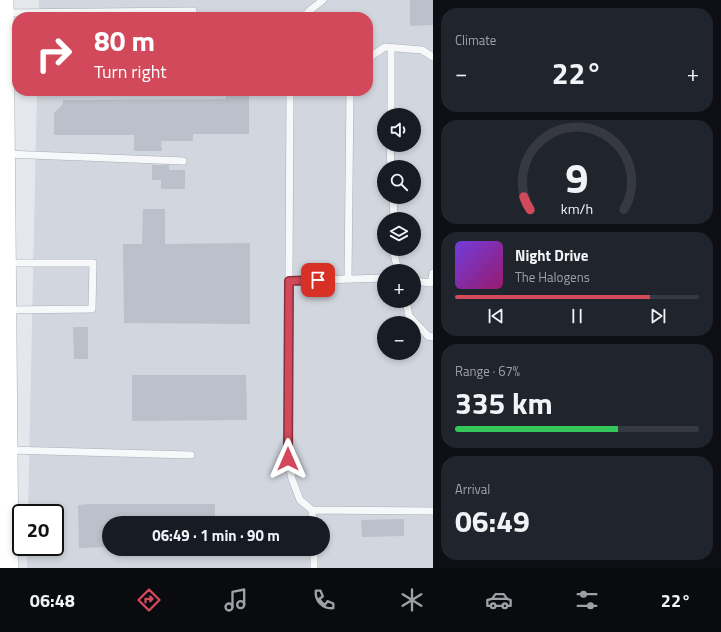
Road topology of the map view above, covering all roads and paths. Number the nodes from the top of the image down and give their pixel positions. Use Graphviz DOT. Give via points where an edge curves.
graph roads {
  1 [pos="323,0"];
  2 [pos="4,7"];
  3 [pos="192,10"];
  4 [pos="308,12"];
  5 [pos="391,48"];
  6 [pos="373,55"];
  7 [pos="433,56"];
  8 [pos="5,81"];
  9 [pos="290,96"];
  10 [pos="350,96"];
  11 [pos="390,108"];
  12 [pos="4,148"];
  13 [pos="183,161"];
  14 [pos="3,191"];
  15 [pos="7,263"];
  16 [pos="433,274"];
  17 [pos="377,278"];
  18 [pos="348,279"];
  19 [pos="289,281"];
  20 [pos="421,282"];
  21 [pos="5,304"];
  22 [pos="407,308"];
  23 [pos="433,337"];
  24 [pos="8,450"];
  25 [pos="191,455"];
  26 [pos="312,510"];
  27 [pos="433,511"];
  28 [pos="312,516"];
  29 [pos="314,556"];
  30 [pos="9,568"];
  31 [pos="314,568"];
  1 -- 4 [label="lane"];
  2 -- 3 [label="lane"];
  2 -- 8 [label="main road"];
  5 -- 6 [label="lane" via="385,47"];
  5 -- 7 [label="lane" via="422,50"];
  5 -- 11 [label="lane"];
  8 -- 12 [label="main road"];
  9 -- 19 [label="lane"];
  10 -- 18 [label="lane"];
  12 -- 13 [label="lane"];
  12 -- 14 [label="main road"];
  14 -- 15 [label="main road"];
  15 -- 21 [label="main road"];
  15 -- 21 [label="lane" via="93,263 92,309"];
  16 -- 20 [label="lane" via="431,283"];
  17 -- 18 [label="lane"];
  18 -- 19 [label="lane"];
  19 -- 26 [label="lane" via="288,459 300,500"];
  21 -- 24 [label="main road"];
  22 -- 23 [label="lane" via="409,316 428,336"];
  24 -- 25 [label="lane"];
  24 -- 30 [label="main road"];
  26 -- 27 [label="lane"];
  26 -- 28 [label="lane"];
  29 -- 31 [label="lane"];
}
